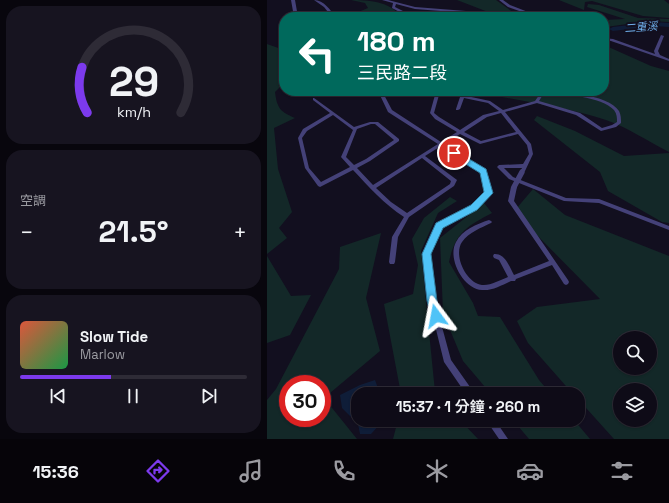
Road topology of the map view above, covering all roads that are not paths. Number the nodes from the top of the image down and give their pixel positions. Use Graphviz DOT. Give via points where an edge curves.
graph roads {
  1 [pos="293,0"];
  2 [pos="316,0"];
  3 [pos="384,0"];
  4 [pos="501,0"];
  5 [pos="395,3"];
  6 [pos="295,12"];
  7 [pos="330,12"];
  8 [pos="403,12"];
  9 [pos="466,12"];
  10 [pos="525,12"];
  11 [pos="662,36"];
  12 [pos="609,40"];
  13 [pos="658,56"];
  14 [pos="669,60"];
  15 [pos="382,96"];
  16 [pos="437,96"];
  17 [pos="462,96"];
  18 [pos="541,96"];
  19 [pos="578,96"];
  20 [pos="314,99"];
  21 [pos="537,102"];
  22 [pos="458,109"];
  23 [pos="502,111"];
  24 [pos="332,114"];
  25 [pos="354,129"];
  26 [pos="459,132"];
  27 [pos="518,133"];
  28 [pos="441,146"];
  29 [pos="423,157"];
  30 [pos="353,167"];
  31 [pos="524,169"];
  32 [pos="373,187"];
  33 [pos="407,216"];
  34 [pos="489,222"];
  35 [pos="669,228"];
  36 [pos="496,256"];
  37 [pos="392,262"];
  38 [pos="553,262"];
  39 [pos="513,279"];
  40 [pos="566,282"];
  41 [pos="466,387"];
  42 [pos="495,427"];
  43 [pos="504,439"];
  1 -- 6 [label="street"];
  2 -- 7 [label="street"];
  3 -- 5 [label="street"];
  4 -- 10 [label="street"];
  5 -- 8 [label="street" via="393,7"];
  5 -- 9 [label="street" via="415,8"];
  11 -- 13 [label="street" via="656,51"];
  12 -- 13 [label="street"];
  13 -- 14 [label="street"];
  15 -- 28 [label="street" via="390,111"];
  16 -- 26 [label="street" via="433,113"];
  17 -- 22 [label="street"];
  17 -- 23 [label="street" via="489,102"];
  18 -- 21 [label="street"];
  19 -- 21 [label="street" via="614,108 619,116 619,122 601,130 579,114"];
  20 -- 24 [label="street"];
  21 -- 23 [label="street"];
  23 -- 26 [label="street" via="485,116"];
  23 -- 27 [label="street"];
  24 -- 25 [label="street"];
  24 -- 30 [label="street" via="305,130 300,138 307,168 320,185"];
  25 -- 30 [label="street" via="343,157"];
  25 -- 30 [label="street" via="376,123 397,140"];
  26 -- 27 [label="street" via="480,143"];
  26 -- 28 [label="street"];
  27 -- 31 [label="street" via="529,145 531,154"];
  28 -- 29 [label="street"];
  28 -- 41 [label="street" via="483,171 488,193 474,207 439,226 426,254 432,301 448,362"];
  29 -- 32 [label="street"];
  29 -- 33 [label="street" via="454,180 452,185"];
  30 -- 32 [label="street"];
  31 -- 35 [label="street" via="499,167 511,178 566,200 599,201"];
  31 -- 38 [label="street, bridge" via="514,187 511,201"];
  32 -- 33 [label="street" via="384,200"];
  33 -- 37 [label="street" via="395,237"];
  34 -- 39 [label="street" via="467,233 458,243 457,264 467,279 479,287 489,287"];
  36 -- 39 [label="street" via="501,258"];
  38 -- 39 [label="street"];
  38 -- 40 [label="street"];
  42 -- 43 [label="street"];
}
